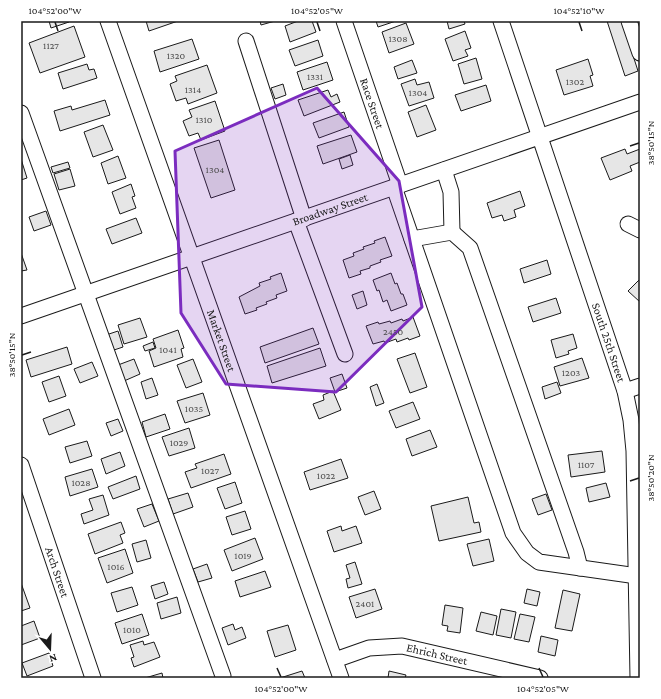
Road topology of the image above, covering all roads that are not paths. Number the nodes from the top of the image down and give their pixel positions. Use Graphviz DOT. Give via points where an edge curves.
graph roads {
  1 [pos="108,21"];
  2 [pos="344,21"];
  3 [pos="502,21"];
  4 [pos="629,21"];
  5 [pos="246,41"];
  6 [pos="640,53"];
  7 [pos="640,102"];
  8 [pos="21,113"];
  9 [pos="540,137"];
  10 [pos="444,170"];
  11 [pos="397,186"];
  12 [pos="300,220"];
  13 [pos="452,232"];
  14 [pos="412,239"];
  15 [pos="192,258"];
  16 [pos="85,294"];
  17 [pos="21,316"];
  18 [pos="346,354"];
  19 [pos="640,386"];
  20 [pos="625,391"];
  21 [pos="21,465"];
  22 [pos="580,568"];
  23 [pos="638,569"];
  24 [pos="335,660"];
  25 [pos="223,676"];
  26 [pos="93,678"];
  27 [pos="341,678"];
  28 [pos="540,678"];
  29 [pos="638,678"];
  1 -- 15 [label="street, Market Street"];
  2 -- 11 [label="street, Race Street"];
  3 -- 9 [label="street, South 25th Street"];
  4 -- 6 [label="street"];
  5 -- 12 [label="street"];
  7 -- 9 [label="street, Broadway Street"];
  8 -- 16 [label="street"];
  9 -- 10 [label="street, Broadway Street"];
  9 -- 20 [label="street, South 25th Street"];
  10 -- 11 [label="street, Broadway Street"];
  10 -- 13 [label="street" via="451,192"];
  11 -- 12 [label="street, Broadway Street"];
  11 -- 14 [label="street, Race Street"];
  12 -- 15 [label="street, Broadway Street"];
  12 -- 18 [label="street"];
  13 -- 14 [label="street"];
  13 -- 22 [label="street" via="470,248"];
  14 -- 22 [label="street, Race Street" via="513,533 527,553 539,562"];
  15 -- 16 [label="street, Broadway Street"];
  15 -- 24 [label="street, Market Street"];
  16 -- 17 [label="street, Broadway Street"];
  16 -- 25 [label="street"];
  19 -- 20 [label="street"];
  20 -- 23 [label="street, South 25th Street" via="634,451"];
  21 -- 26 [label="street, Arch Street"];
  22 -- 23 [label="street, Race Street"];
  23 -- 29 [label="street, South 25th Street"];
  24 -- 27 [label="street, Market Street"];
  24 -- 28 [label="street, Ehrich Street" via="369,648 402,646"];
}
